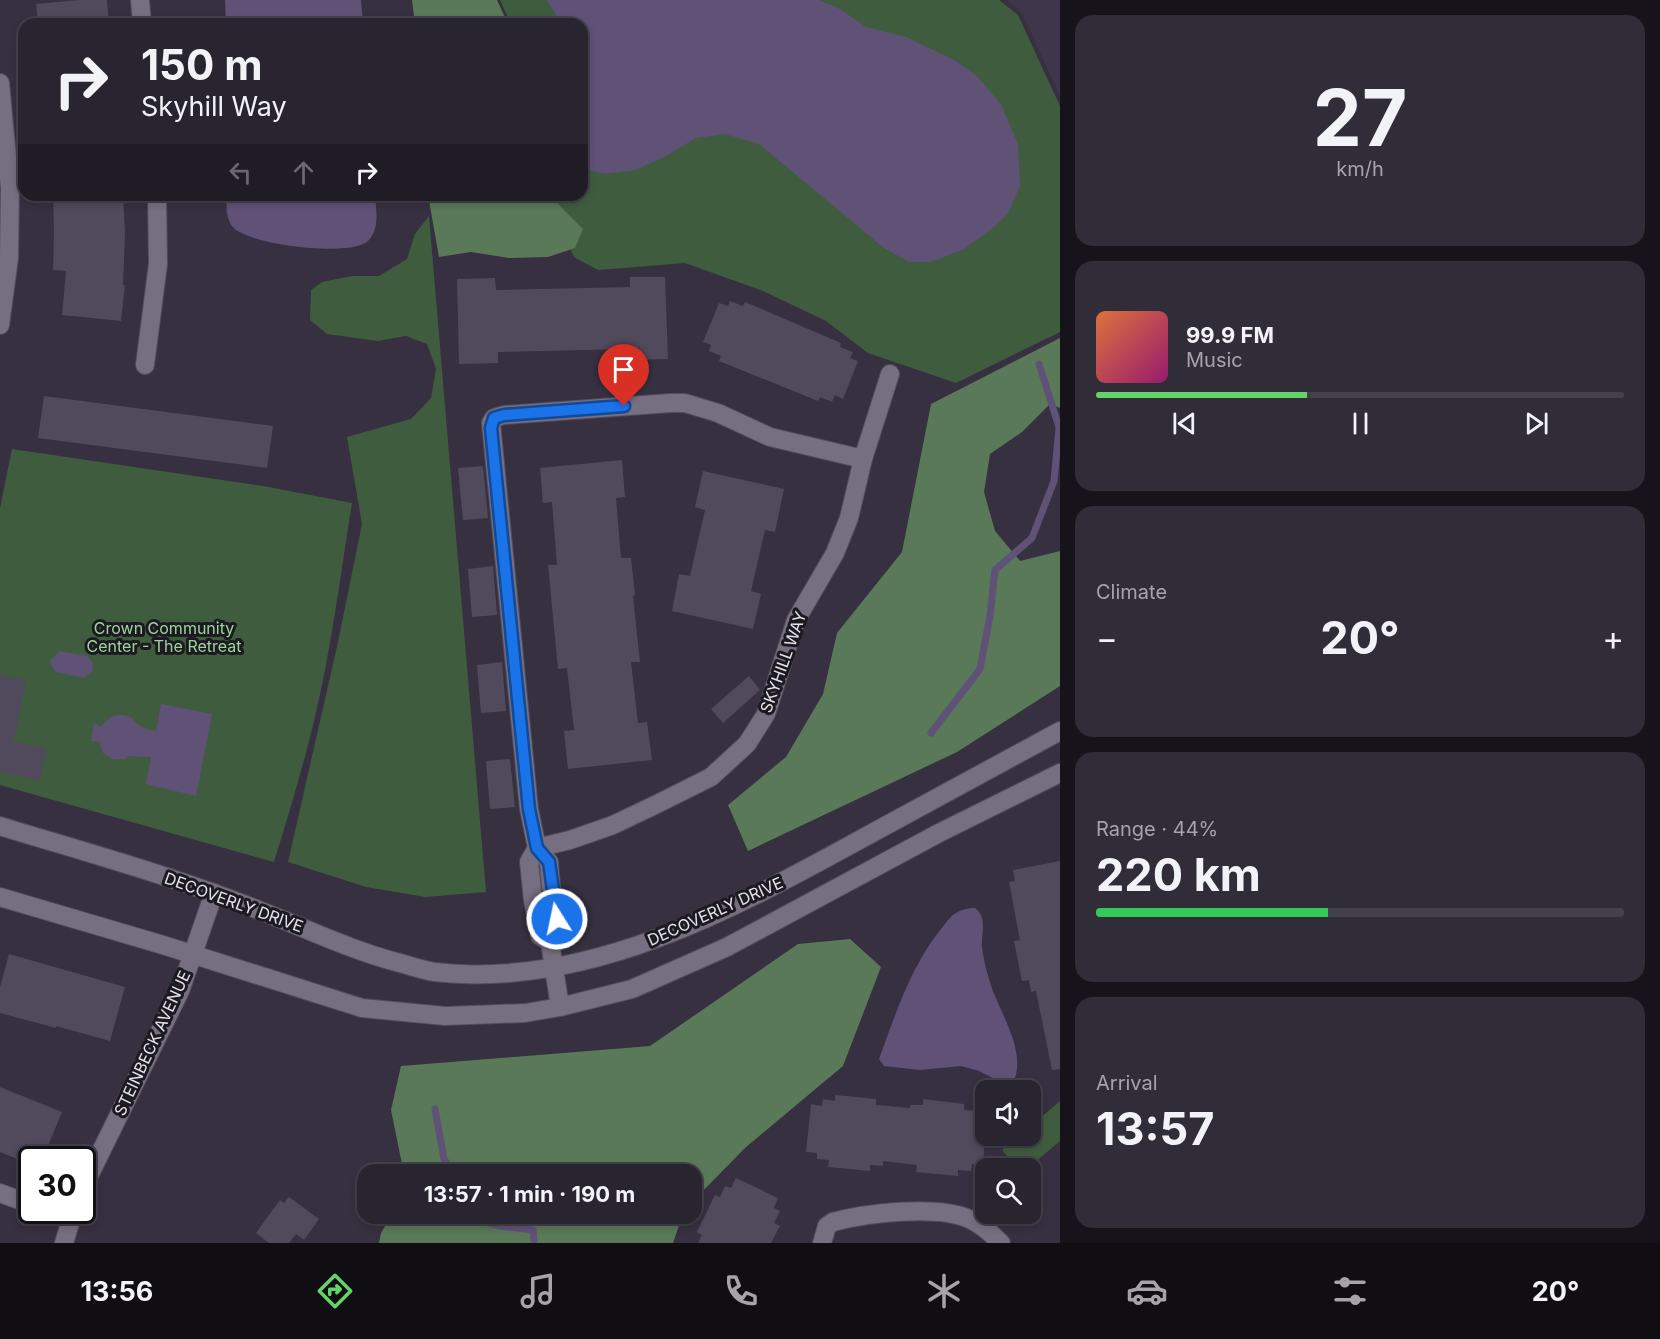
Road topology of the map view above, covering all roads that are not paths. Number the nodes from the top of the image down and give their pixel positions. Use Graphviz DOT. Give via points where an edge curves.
graph roads {
  1 [pos="140,0"];
  2 [pos="142,18"];
  3 [pos="0,83"];
  4 [pos="157,201"];
  5 [pos="0,325"];
  6 [pos="145,365"];
  7 [pos="890,374"];
  8 [pos="863,459"];
  9 [pos="1060,731"];
  10 [pos="998,765"];
  11 [pos="1060,773"];
  12 [pos="1015,794"];
  13 [pos="0,826"];
  14 [pos="537,848"];
  15 [pos="214,894"];
  16 [pos="0,897"];
  17 [pos="193,954"];
  18 [pos="554,967"];
  19 [pos="560,1007"];
  20 [pos="96,1161"];
  21 [pos="0,1193"];
  22 [pos="18,1200"];
  23 [pos="69,1224"];
  24 [pos="64,1243"];
  25 [pos="822,1243"];
  26 [pos="1001,1243"];
  1 -- 2 [label="street"];
  3 -- 5 [label="street" via="10,200 9,258"];
  4 -- 6 [label="street" via="158,264"];
  7 -- 8 [label="street, SKYHILL WAY"];
  8 -- 14 [label="street, SKYHILL WAY" via="849,518 835,553 796,620 766,714 747,744 711,777 657,804 613,825"];
  8 -- 14 [label="street" via="770,437 718,413 685,404 494,418 491,428 529,809"];
  9 -- 10 [label="street, DECOVERLY DRIVE"];
  10 -- 12 [label="street"];
  10 -- 18 [label="street, DECOVERLY DRIVE" via="716,914 646,942"];
  11 -- 12 [label="street, DECOVERLY DRIVE"];
  12 -- 19 [label="street, DECOVERLY DRIVE" via="727,947 632,989"];
  13 -- 15 [label="street, DECOVERLY DRIVE" via="183,881"];
  14 -- 18 [label="street" via="529,862 533,900 540,936 550,942"];
  15 -- 17 [label="street, STEINBECK AVENUE"];
  15 -- 18 [label="street, DECOVERLY DRIVE" via="375,957 432,972 489,975"];
  16 -- 17 [label="street, DECOVERLY DRIVE"];
  17 -- 19 [label="street, DECOVERLY DRIVE" via="362,1008 445,1016 525,1013"];
  17 -- 20 [label="street, STEINBECK AVENUE" via="180,990"];
  18 -- 19 [label="street"];
  21 -- 22 [label="street"];
  23 -- 24 [label="street"];
  25 -- 26 [label="street" via="827,1226 833,1222 933,1211 967,1218"];
}
